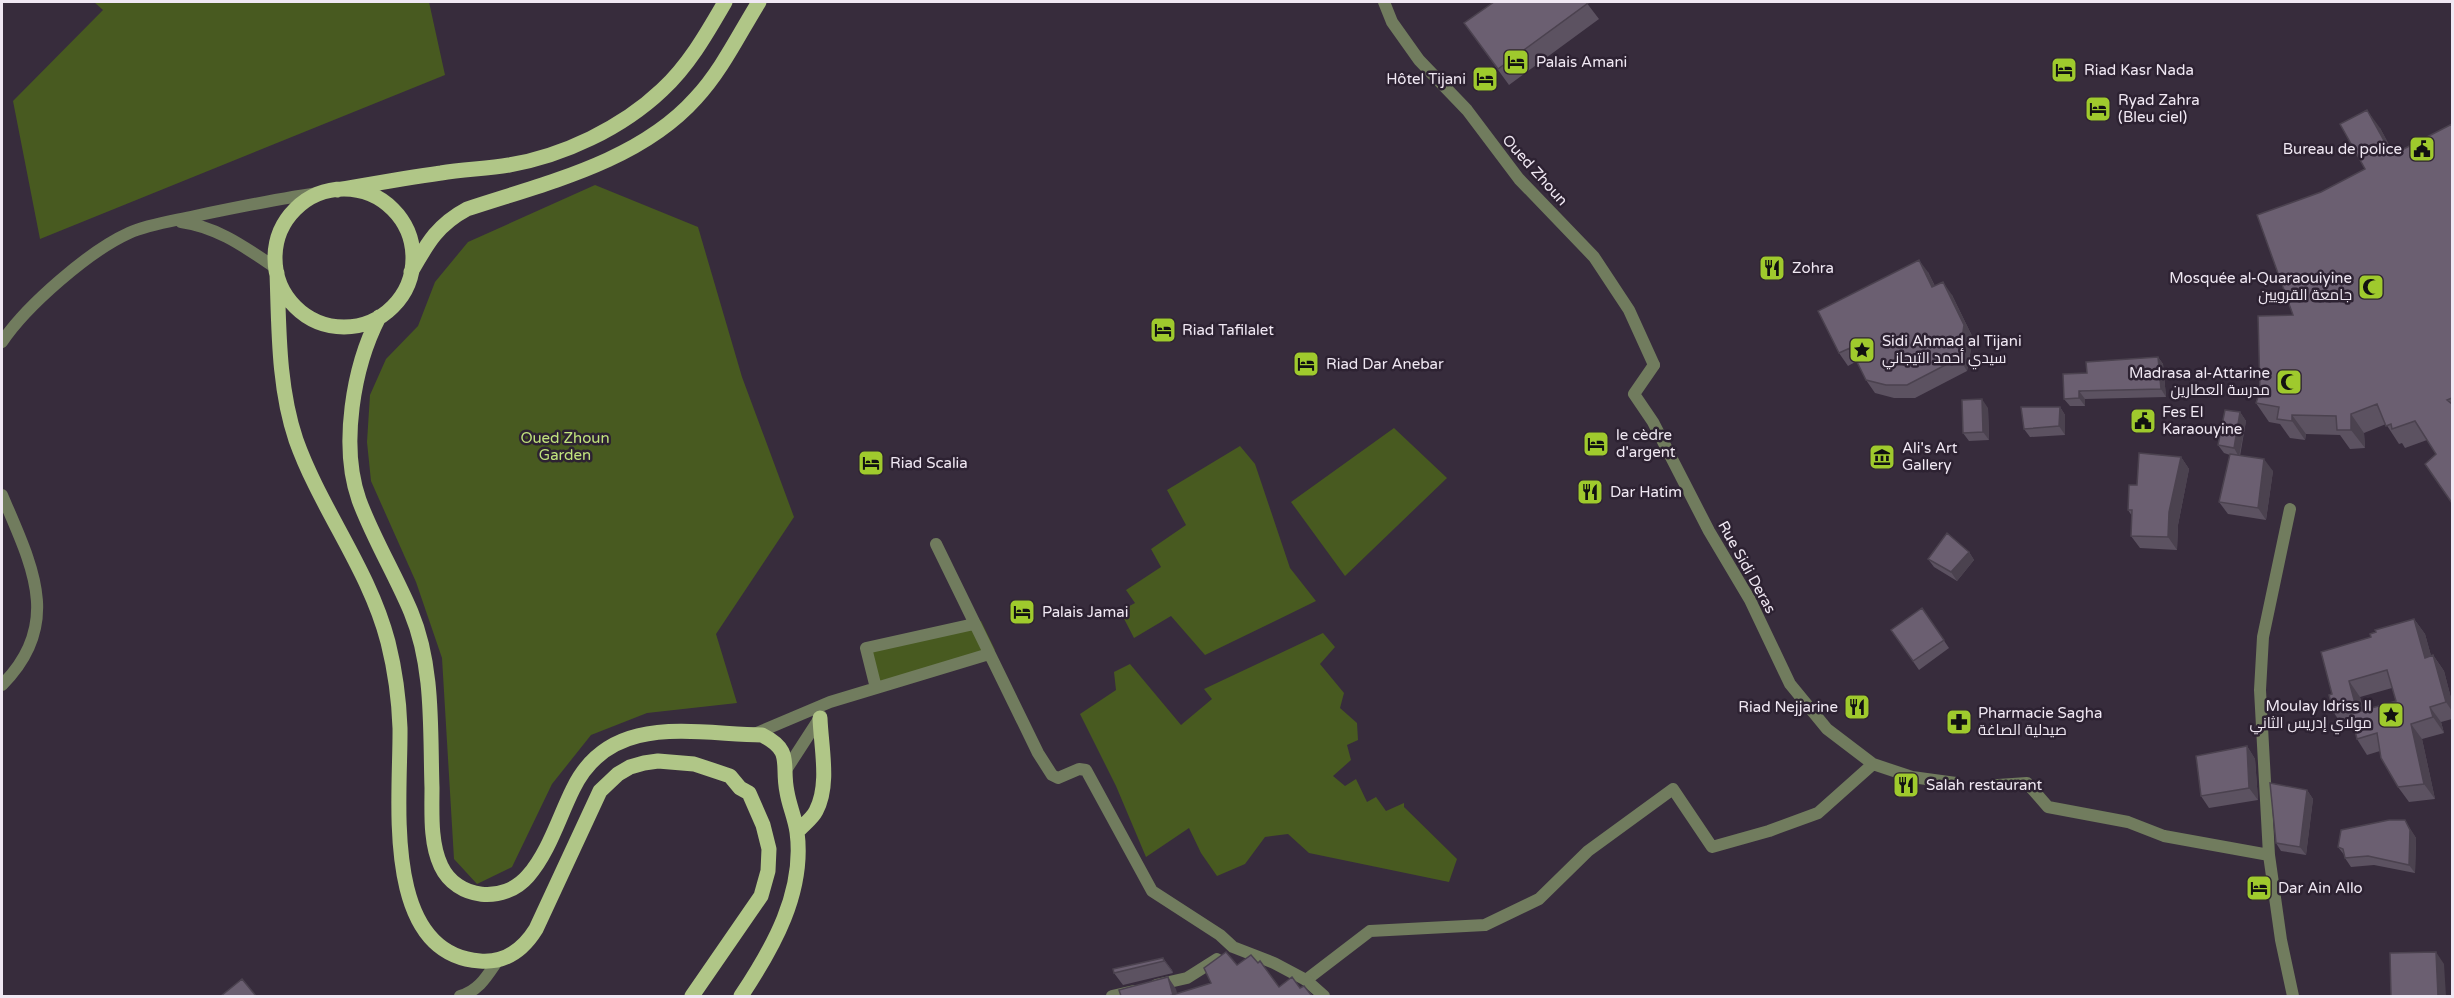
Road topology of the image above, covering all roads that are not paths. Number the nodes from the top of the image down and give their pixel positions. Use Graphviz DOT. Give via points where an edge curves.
graph roads {
  1 [pos="726,2"];
  2 [pos="759,2"];
  3 [pos="1384,2"];
  4 [pos="331,191"];
  5 [pos="171,221"];
  6 [pos="277,270"];
  7 [pos="411,272"];
  8 [pos="379,317"];
  9 [pos="2,342"];
  10 [pos="1654,365"];
  11 [pos="2,495"];
  12 [pos="2290,509"];
  13 [pos="936,544"];
  14 [pos="974,624"];
  15 [pos="988,654"];
  16 [pos="2,685"];
  17 [pos="876,688"];
  18 [pos="830,702"];
  19 [pos="820,718"];
  20 [pos="749,736"];
  21 [pos="1873,764"];
  22 [pos="785,773"];
  23 [pos="1956,783"];
  24 [pos="1998,785"];
  25 [pos="797,832"];
  26 [pos="2269,855"];
  27 [pos="1233,947"];
  28 [pos="498,960"];
  29 [pos="1306,980"];
  30 [pos="460,996"];
  31 [pos="692,996"];
  32 [pos="741,996"];
  33 [pos="1112,996"];
  34 [pos="1324,996"];
  35 [pos="2293,996"];
  1 -- 4 [label="main road" via="698,48 663,90 640,109 588,139 558,152 508,165"];
  2 -- 7 [label="main road" via="713,77 669,123 601,162 454,216 441,225"];
  3 -- 10 [label="street, Oued Zhoun" via="1392,22 1419,60 1467,110 1519,179 1594,257 1629,310"];
  4 -- 5 [label="street"];
  4 -- 6 [label="main road" via="302,204 288,218 278,242"];
  4 -- 7 [label="main road" via="357,190 395,212 410,240"];
  5 -- 6 [label="street" via="212,229"];
  5 -- 9 [label="street" via="129,233 97,253 34,303"];
  6 -- 8 [label="main road" via="293,303 320,322 346,327"];
  6 -- 28 [label="main road" via="285,388 296,440 372,594 391,654 399,715 403,873 411,904 424,930 440,947 473,961"];
  7 -- 8 [label="main road" via="400,298"];
  8 -- 20 [label="main road" via="361,364 351,423 350,457 359,500 404,596 421,643 429,703 434,839 447,876 464,891 474,894 497,894 519,885 539,860 587,764 616,742 642,734 672,732"];
  10 -- 21 [label="street, Rue Sidi Deras" via="1634,394 1750,600 1790,684 1827,729"];
  11 -- 16 [label="street" via="35,580 39,615 32,646 19,668"];
  12 -- 26 [label="street" via="2261,654"];
  13 -- 14 [label="street"];
  14 -- 15 [label="street"];
  14 -- 17 [label="street" via="866,648"];
  15 -- 17 [label="street"];
  15 -- 27 [label="street" via="1052,775 1058,778 1078,769 1086,770 1152,891"];
  17 -- 18 [label="street"];
  18 -- 19 [label="street"];
  18 -- 20 [label="street"];
  19 -- 22 [label="street"];
  19 -- 25 [label="main road" via="821,798 815,813"];
  20 -- 22 [label="main road" via="762,735 776,742 785,755"];
  21 -- 23 [label="street" via="1912,777"];
  21 -- 29 [label="street" via="1818,813 1712,847 1673,789 1588,851 1539,899 1485,926 1370,931"];
  22 -- 25 [label="main road"];
  24 -- 26 [label="street" via="2027,783 2048,807 2128,822 2164,836"];
  25 -- 32 [label="main road" via="798,872 790,907"];
  26 -- 35 [label="street"];
  27 -- 29 [label="street"];
  27 -- 33 [label="street" via="1187,978"];
  28 -- 30 [label="street" via="471,994"];
  28 -- 31 [label="main road" via="519,950 536,929 593,802 611,780 630,767 658,762 694,764 730,777 749,793 767,839 769,859 766,884 746,920"];
  29 -- 34 [label="street"];
}
